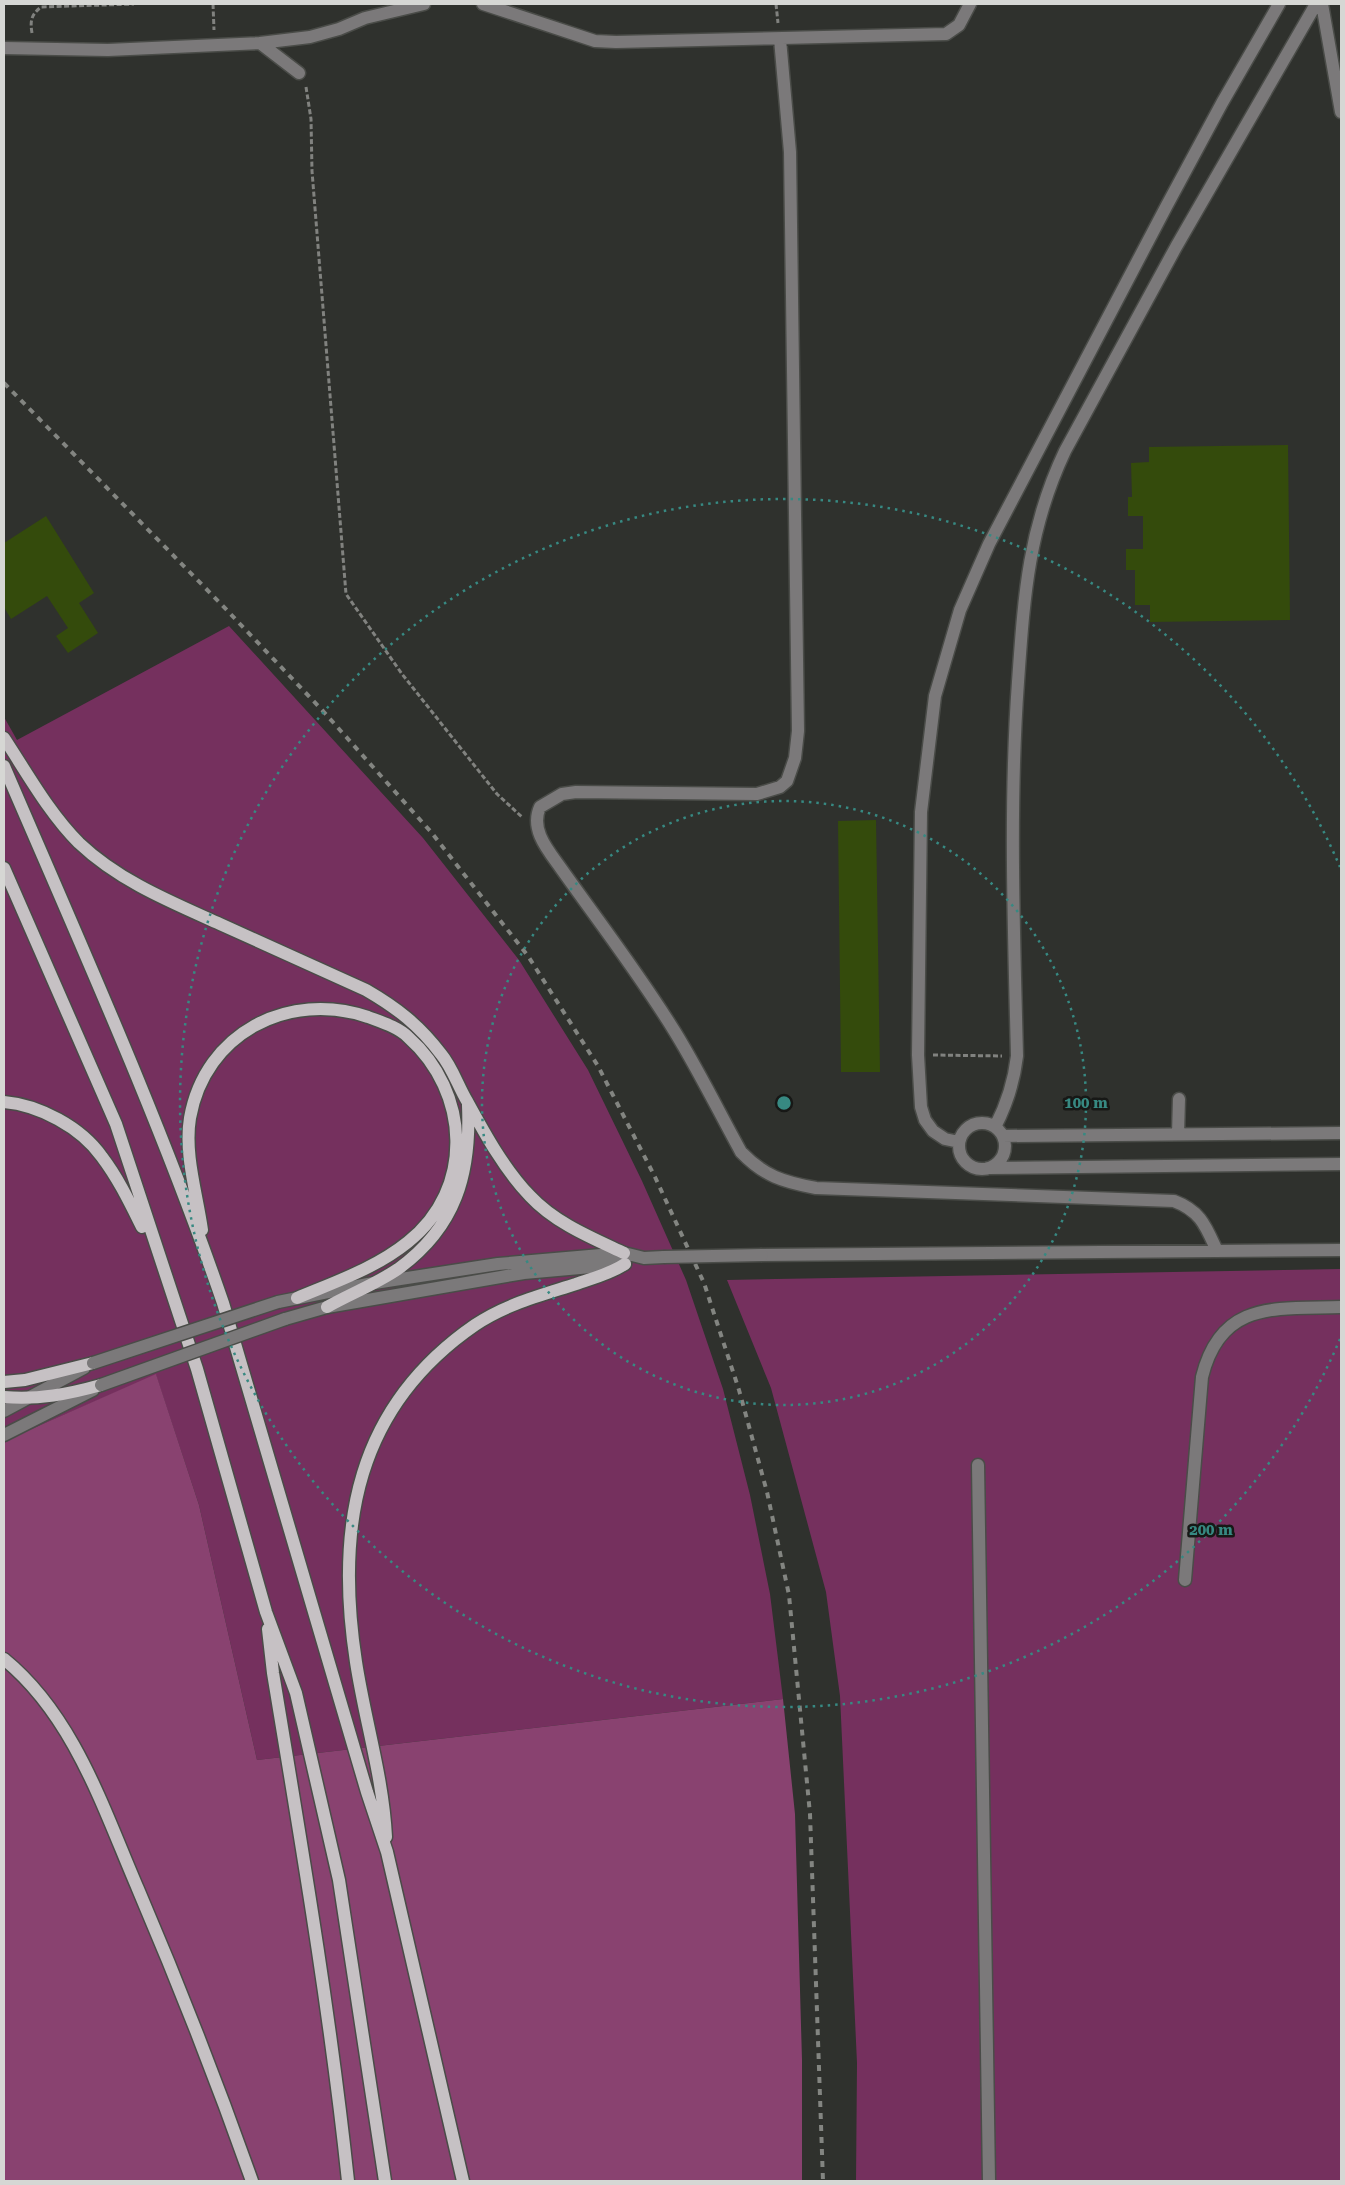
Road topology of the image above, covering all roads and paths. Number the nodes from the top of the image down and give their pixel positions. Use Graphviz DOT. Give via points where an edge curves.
graph roads {
  1 [pos="134,4"];
  2 [pos="213,4"];
  3 [pos="424,4"];
  4 [pos="483,4"];
  5 [pos="970,4"];
  6 [pos="1279,4"];
  7 [pos="1316,4"];
  8 [pos="1322,4"];
  9 [pos="780,39"];
  10 [pos="260,43"];
  11 [pos="214,45"];
  12 [pos="4,48"];
  13 [pos="34,49"];
  14 [pos="299,73"];
  15 [pos="1341,112"];
  16 [pos="4,738"];
  17 [pos="4,766"];
  18 [pos="539,833"];
  19 [pos="4,868"];
  20 [pos="918,1055"];
  21 [pos="1016,1056"];
  22 [pos="1179,1099"];
  23 [pos="4,1102"];
  24 [pos="468,1102"];
  25 [pos="999,1131"];
  26 [pos="1341,1133"];
  27 [pos="1178,1134"];
  28 [pos="959,1142"];
  29 [pos="1341,1164"];
  30 [pos="988,1168"];
  31 [pos="1341,1250"];
  32 [pos="1217,1252"];
  33 [pos="206,1255"];
  34 [pos="625,1258"];
  35 [pos="161,1265"];
  36 [pos="368,1284"];
  37 [pos="297,1298"];
  38 [pos="327,1307"];
  39 [pos="1341,1307"];
  40 [pos="93,1363"];
  41 [pos="4,1382"];
  42 [pos="102,1385"];
  43 [pos="4,1397"];
  44 [pos="26,1399"];
  45 [pos="4,1411"];
  46 [pos="4,1435"];
  47 [pos="978,1465"];
  48 [pos="1185,1580"];
  49 [pos="266,1612"];
  50 [pos="4,1659"];
  51 [pos="387,1852"];
  52 [pos="252,2181"];
  53 [pos="348,2181"];
  54 [pos="386,2181"];
  55 [pos="463,2181"];
  56 [pos="989,2181"];
  1 -- 13 [label="path" via="41,7 30,21"];
  2 -- 11 [label="path"];
  3 -- 10 [label="street" via="365,18 310,37"];
  4 -- 9 [label="street" via="595,41"];
  5 -- 9 [label="street" via="958,26 946,34"];
  6 -- 20 [label="street" via="1166,207 989,544 960,610 935,696 922,812"];
  7 -- 21 [label="street" via="1171,255 1065,451 1041,511 1030,557 1016,707 1012,816"];
  8 -- 15 [label="street"];
  9 -- 18 [label="street" via="790,152 797,569 798,731 791,772 787,782 780,787 757,794 562,794 540,806 536,822"];
  10 -- 11 [label="street"];
  10 -- 14 [label="street"];
  11 -- 13 [label="street" via="108,50"];
  12 -- 13 [label="street"];
  14 -- 18 [label="path" via="310,102 312,171 346,594 402,674 497,794"];
  16 -- 24 [label="main road" via="55,814 78,842 104,864 172,903 366,990 396,1008 443,1056"];
  17 -- 33 [label="main road" via="145,1097"];
  18 -- 32 [label="street" via="676,1033 741,1152 756,1167 792,1184 816,1188 1174,1201 1196,1213"];
  19 -- 35 [label="main road" via="116,1124"];
  20 -- 21 [label="path"];
  20 -- 28 [label="street" via="921,1107 925,1120 945,1139"];
  21 -- 25 [label="street" via="1015,1076"];
  22 -- 27 [label="street"];
  23 -- 35 [label="main road" via="36,1109 63,1122 102,1156"];
  24 -- 34 [label="main road" via="504,1164 530,1197 562,1222"];
  24 -- 36 [label="main road" via="468,1149 455,1200 420,1252 396,1270"];
  25 -- 27 [label="street"];
  25 -- 28 [label="street" via="988,1124 973,1124 961,1134"];
  25 -- 30 [label="street" via="1005,1146 1003,1155"];
  26 -- 27 [label="street"];
  28 -- 30 [label="street" via="958,1150 966,1164"];
  29 -- 30 [label="street"];
  31 -- 32 [label="street"];
  32 -- 34 [label="street, bridge"];
  33 -- 37 [label="main road" via="190,1154 190,1119 199,1086 217,1056 242,1032 266,1018 293,1011 323,1008 354,1012 383,1022 408,1036 428,1059 446,1090 458,1131 453,1176 430,1219 409,1242 381,1261"];
  33 -- 51 [label="main road" via="238,1350"];
  34 -- 36 [label="street" via="498,1264"];
  34 -- 38 [label="street"];
  34 -- 51 [label="main road" via="607,1274 514,1305 477,1324 448,1346 405,1390 372,1444 353,1515 349,1596 356,1664 385,1809"];
  35 -- 49 [label="main road" via="197,1369"];
  36 -- 37 [label="street"];
  36 -- 38 [label="main road"];
  37 -- 40 [label="street, bridge"];
  38 -- 42 [label="street, bridge" via="285,1318"];
  39 -- 48 [label="street" via="1262,1311 1241,1318 1216,1341 1207,1357 1202,1377"];
  40 -- 41 [label="main road"];
  40 -- 44 [label="street"];
  42 -- 44 [label="main road" via="51,1397"];
  42 -- 46 [label="street"];
  43 -- 44 [label="main road"];
  44 -- 45 [label="street"];
  47 -- 56 [label="street"];
  49 -- 53 [label="main road" via="325,1996"];
  49 -- 54 [label="main road" via="296,1693 339,1880"];
  50 -- 52 [label="main road" via="46,1702 90,1778 166,1954"];
  51 -- 55 [label="main road"];
}
